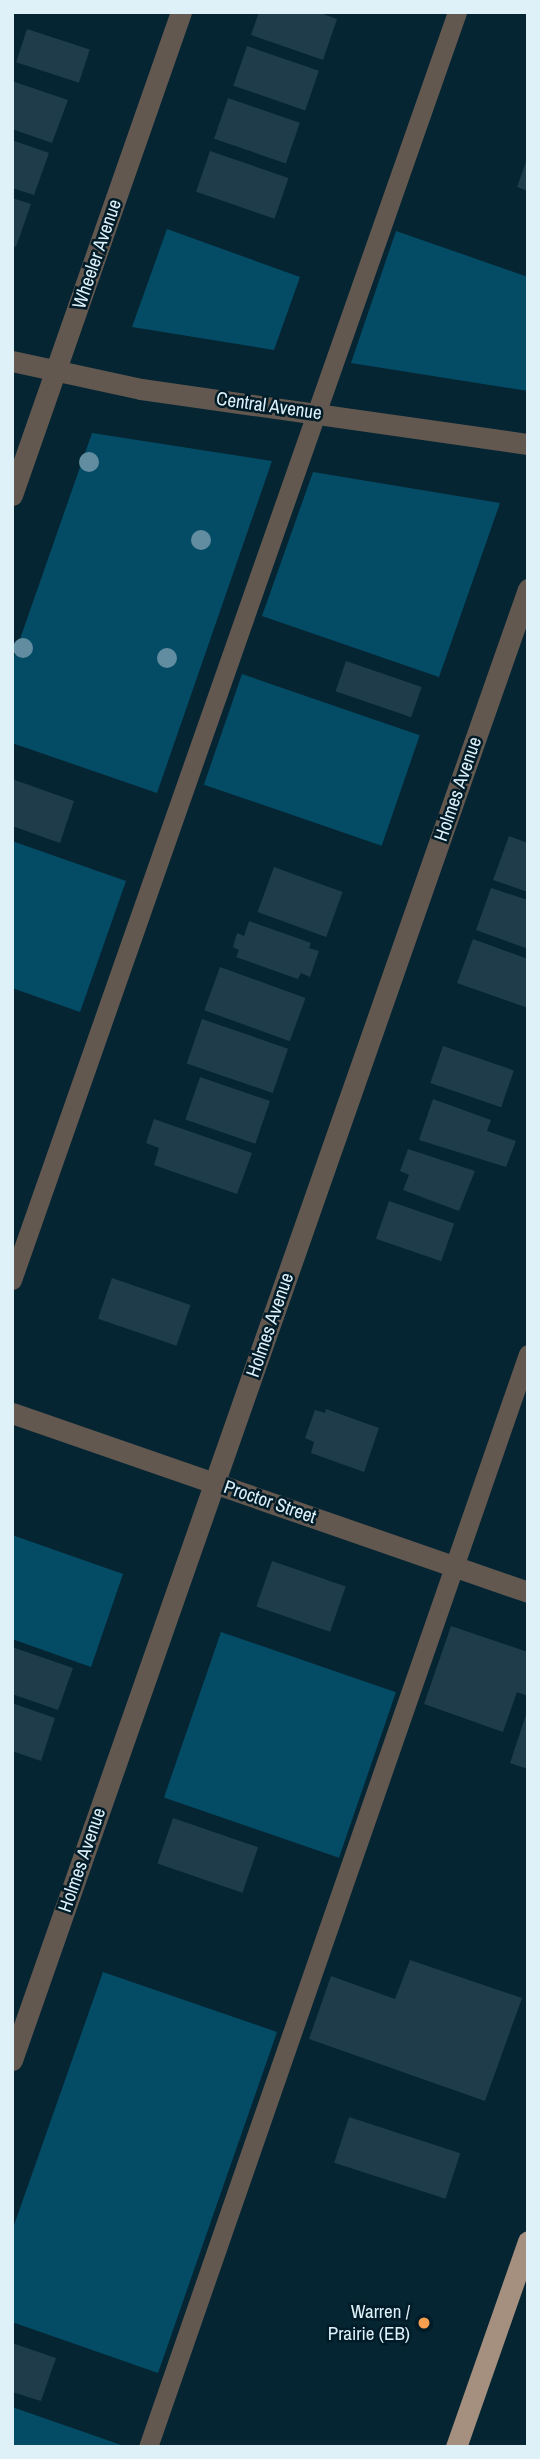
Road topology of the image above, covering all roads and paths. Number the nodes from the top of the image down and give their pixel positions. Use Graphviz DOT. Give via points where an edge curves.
graph roads {
  1 [pos="181,12"];
  2 [pos="457,12"];
  3 [pos="12,361"];
  4 [pos="56,371"];
  5 [pos="318,412"];
  6 [pos="528,444"];
  7 [pos="12,495"];
  8 [pos="528,589"];
  9 [pos="12,1280"];
  10 [pos="528,1354"];
  11 [pos="12,1413"];
  12 [pos="215,1483"];
  13 [pos="454,1566"];
  14 [pos="528,1592"];
  15 [pos="12,2060"];
  16 [pos="528,2241"];
  17 [pos="148,2447"];
  18 [pos="456,2447"];
  1 -- 4 [label="street, Wheeler Avenue"];
  2 -- 5 [label="lane"];
  3 -- 4 [label="street, Central Avenue"];
  4 -- 5 [label="street, Central Avenue" via="141,389"];
  4 -- 7 [label="street, Wheeler Avenue"];
  5 -- 6 [label="street, Central Avenue"];
  5 -- 9 [label="lane"];
  8 -- 12 [label="street, Holmes Avenue"];
  10 -- 13 [label="lane"];
  11 -- 12 [label="street, Proctor Street"];
  12 -- 13 [label="street, Proctor Street"];
  12 -- 15 [label="street, Holmes Avenue"];
  13 -- 14 [label="street, Proctor Street"];
  13 -- 17 [label="lane"];
  16 -- 18 [label="main road"];
}
